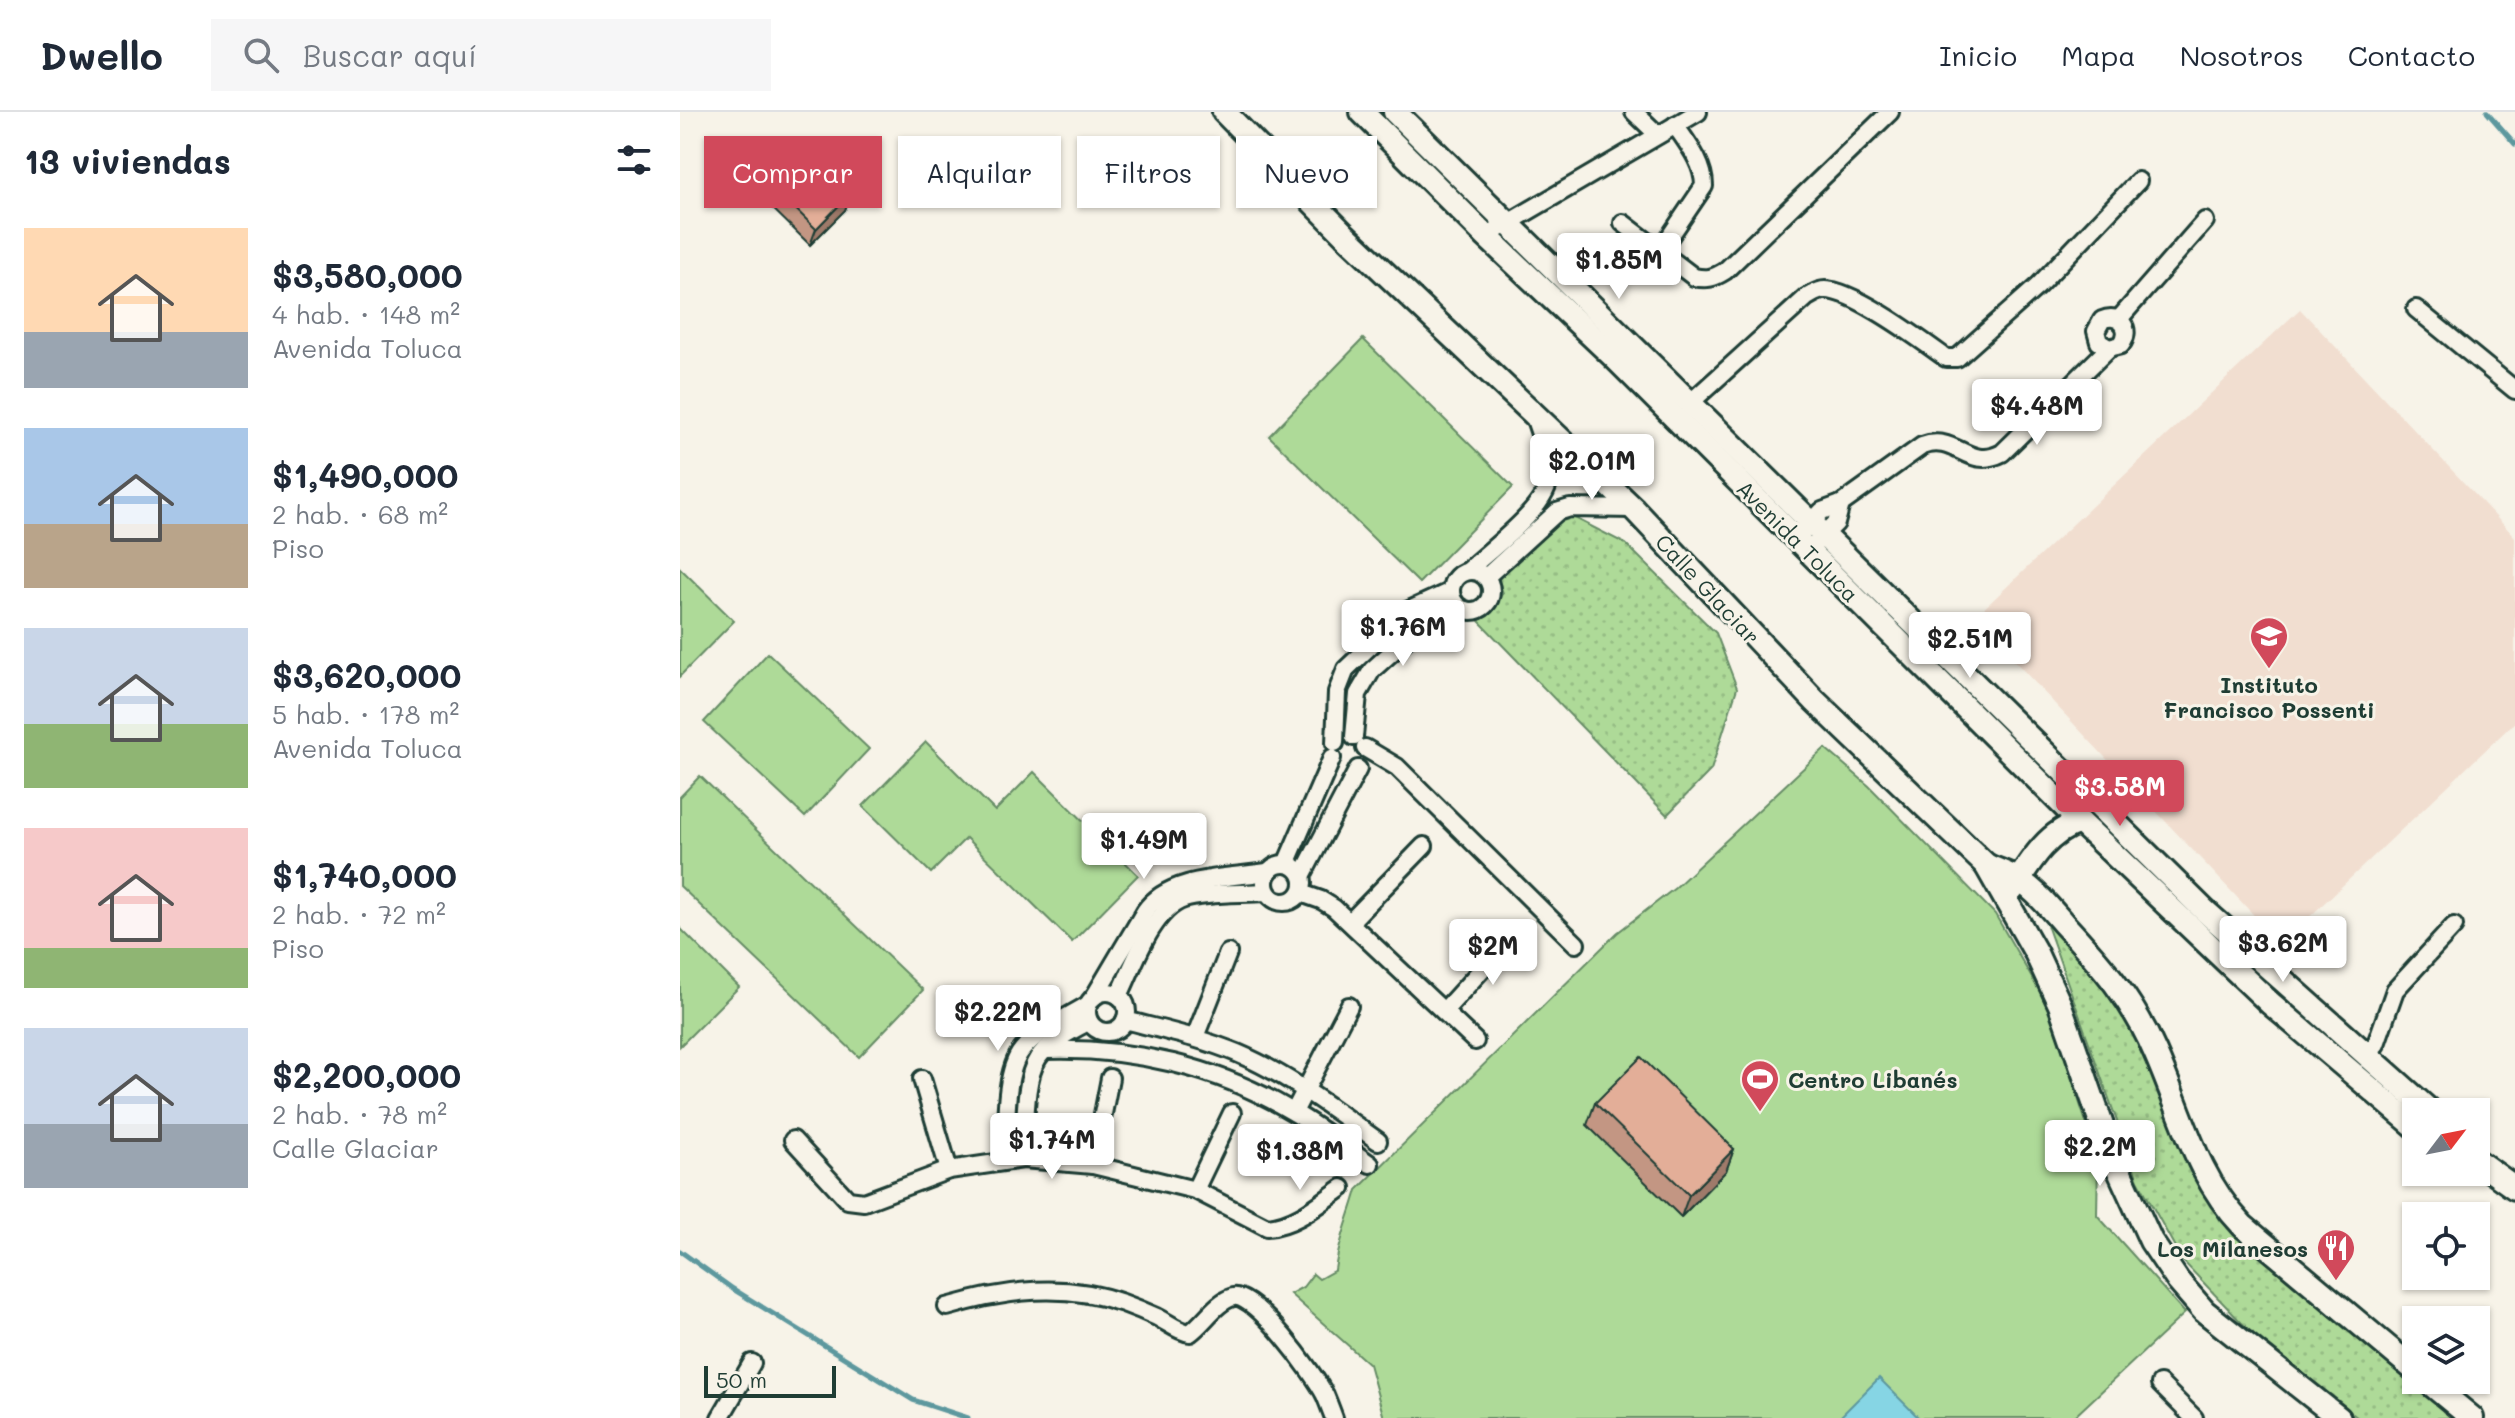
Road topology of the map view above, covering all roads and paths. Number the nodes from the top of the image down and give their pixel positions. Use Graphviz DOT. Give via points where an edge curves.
graph roads {
  1 [pos="1224,112"];
  2 [pos="1362,112"];
  3 [pos="1395,112"];
  4 [pos="1634,112"];
  5 [pos="1698,112"];
  6 [pos="1890,112"];
  7 [pos="1675,125"];
  8 [pos="1658,135"];
  9 [pos="2138,181"];
  10 [pos="2205,221"];
  11 [pos="1506,222"];
  12 [pos="1623,223"];
  13 [pos="1486,236"];
  14 [pos="1660,251"];
  15 [pos="2416,309"];
  16 [pos="2515,390"];
  17 [pos="1690,403"];
  18 [pos="1534,416"];
  19 [pos="1634,509"];
  20 [pos="1810,537"];
  21 [pos="1467,571"];
  22 [pos="1486,577"];
  23 [pos="1451,591"];
  24 [pos="1465,610"];
  25 [pos="1360,742"];
  26 [pos="1334,751"];
  27 [pos="1358,769"];
  28 [pos="2080,822"];
  29 [pos="1424,846"];
  30 [pos="1286,864"];
  31 [pos="1986,865"];
  32 [pos="1268,872"];
  33 [pos="2019,880"];
  34 [pos="1302,885"];
  35 [pos="1266,892"];
  36 [pos="2006,901"];
  37 [pos="1350,922"];
  38 [pos="2454,926"];
  39 [pos="1513,935"];
  40 [pos="1576,944"];
  41 [pos="1228,953"];
  42 [pos="1119,996"];
  43 [pos="1092,1000"];
  44 [pos="1349,1006"];
  45 [pos="1444,1011"];
  46 [pos="1125,1020"];
  47 [pos="1089,1021"];
  48 [pos="1195,1037"];
  49 [pos="1475,1041"];
  50 [pos="1045,1050"];
  51 [pos="2365,1056"];
  52 [pos="1110,1078"];
  53 [pos="922,1079"];
  54 [pos="1304,1088"];
  55 [pos="2414,1098"];
  56 [pos="1294,1112"];
  57 [pos="1232,1113"];
  58 [pos="2402,1115"];
  59 [pos="793,1140"];
  60 [pos="1378,1141"];
  61 [pos="1023,1159"];
  62 [pos="1005,1160"];
  63 [pos="1370,1164"];
  64 [pos="1093,1165"];
  65 [pos="949,1170"];
  66 [pos="2490,1170"];
  67 [pos="1342,1188"];
  68 [pos="2515,1188"];
  69 [pos="1195,1190"];
  70 [pos="947,1307"];
  71 [pos="2402,1359"];
  72 [pos="752,1363"];
  73 [pos="2160,1384"];
  74 [pos="2443,1394"];
  75 [pos="720,1418"];
  76 [pos="1334,1418"];
  77 [pos="2194,1418"];
  78 [pos="2339,1418"];
  79 [pos="2472,1418"];
  1 -- 18 [label="street, Calle Glaciar"];
  2 -- 13 [label="street, Avenida Toluca"];
  3 -- 11 [label="street, Avenida Toluca"];
  4 -- 8 [label="street"];
  5 -- 7 [label="street"];
  6 -- 14 [label="street" via="1725,271 1705,280 1694,277"];
  7 -- 8 [label="street"];
  7 -- 14 [label="street" via="1698,162 1704,186"];
  8 -- 11 [label="street"];
  9 -- 17 [label="street" via="2038,286 1957,358 1946,358 1874,310 1820,290"];
  10 -- 20 [label="street" via="2119,319 2126,328 2125,340 2109,348 2002,453 1978,459 1944,443 1922,446 1841,504 1822,511"];
  11 -- 13 [label="street"];
  11 -- 17 [label="street, Avenida Toluca"];
  12 -- 14 [label="street"];
  13 -- 20 [label="street, Avenida Toluca"];
  15 -- 16 [label="street"];
  17 -- 20 [label="street, Avenida Toluca"];
  18 -- 19 [label="street, Calle Glaciar"];
  18 -- 21 [label="street" via="1549,472 1548,488 1539,504"];
  19 -- 22 [label="street" via="1557,512"];
  19 -- 31 [label="street, Calle Glaciar" via="1815,701"];
  20 -- 28 [label="street, Avenida Toluca"];
  20 -- 51 [label="street, Avenida Toluca"];
  21 -- 22 [label="street"];
  21 -- 23 [label="street" via="1453,582"];
  22 -- 24 [label="street" via="1491,597 1476,610"];
  23 -- 24 [label="street"];
  23 -- 26 [label="street" via="1407,611 1346,669 1337,692"];
  24 -- 25 [label="street" via="1420,627 1372,670 1358,694"];
  25 -- 26 [label="street" via="1347,736"];
  25 -- 27 [label="street" via="1364,763"];
  25 -- 40 [label="street" via="1397,767"];
  26 -- 27 [label="street" via="1342,770"];
  26 -- 30 [label="street"];
  27 -- 34 [label="street"];
  28 -- 33 [label="street" via="2064,827 2044,844"];
  28 -- 58 [label="street, Avenida Toluca" via="2270,1003"];
  29 -- 37 [label="street"];
  30 -- 32 [label="street"];
  30 -- 34 [label="street" via="1296,868"];
  31 -- 33 [label="street, Calle Glaciar"];
  31 -- 36 [label="street, Calle Glaciar"];
  32 -- 35 [label="street"];
  32 -- 43 [label="street" via="1164,890 1145,911"];
  33 -- 36 [label="street"];
  33 -- 71 [label="street, Calle Glaciar" via="2109,972 2130,1005 2155,1051 2195,1155 2224,1206"];
  34 -- 35 [label="street" via="1293,900 1284,903"];
  34 -- 37 [label="street"];
  35 -- 42 [label="street" via="1174,903 1157,918"];
  36 -- 78 [label="street, Calle Glaciar" via="2060,1005 2114,1160 2151,1241 2204,1311"];
  37 -- 45 [label="street"];
  38 -- 51 [label="street" via="2395,990 2376,1044"];
  39 -- 45 [label="street"];
  41 -- 48 [label="street"];
  42 -- 43 [label="street" via="1102,992"];
  42 -- 46 [label="street"];
  43 -- 47 [label="street"];
  43 -- 62 [label="street" via="1021,1051 1011,1071"];
  44 -- 54 [label="street"];
  45 -- 49 [label="street"];
  46 -- 47 [label="street" via="1103,1032"];
  46 -- 48 [label="street"];
  47 -- 50 [label="street"];
  48 -- 54 [label="street"];
  50 -- 56 [label="street" via="1099,1050 1185,1065"];
  50 -- 61 [label="street" via="1030,1077"];
  51 -- 55 [label="street, Avenida Toluca"];
  52 -- 64 [label="street"];
  53 -- 65 [label="street"];
  54 -- 56 [label="street"];
  54 -- 60 [label="street"];
  56 -- 63 [label="street"];
  57 -- 69 [label="street"];
  59 -- 65 [label="street" via="848,1200 856,1202"];
  61 -- 62 [label="street"];
  61 -- 64 [label="street"];
  62 -- 65 [label="street"];
  64 -- 69 [label="street"];
  66 -- 68 [label="street"];
  67 -- 69 [label="street" via="1296,1219 1267,1227"];
  70 -- 76 [label="street" via="1019,1292 1084,1292 1190,1333 1219,1305 1242,1297 1302,1358"];
  72 -- 75 [label="street"];
  73 -- 77 [label="street"];
  74 -- 79 [label="street"];
}
